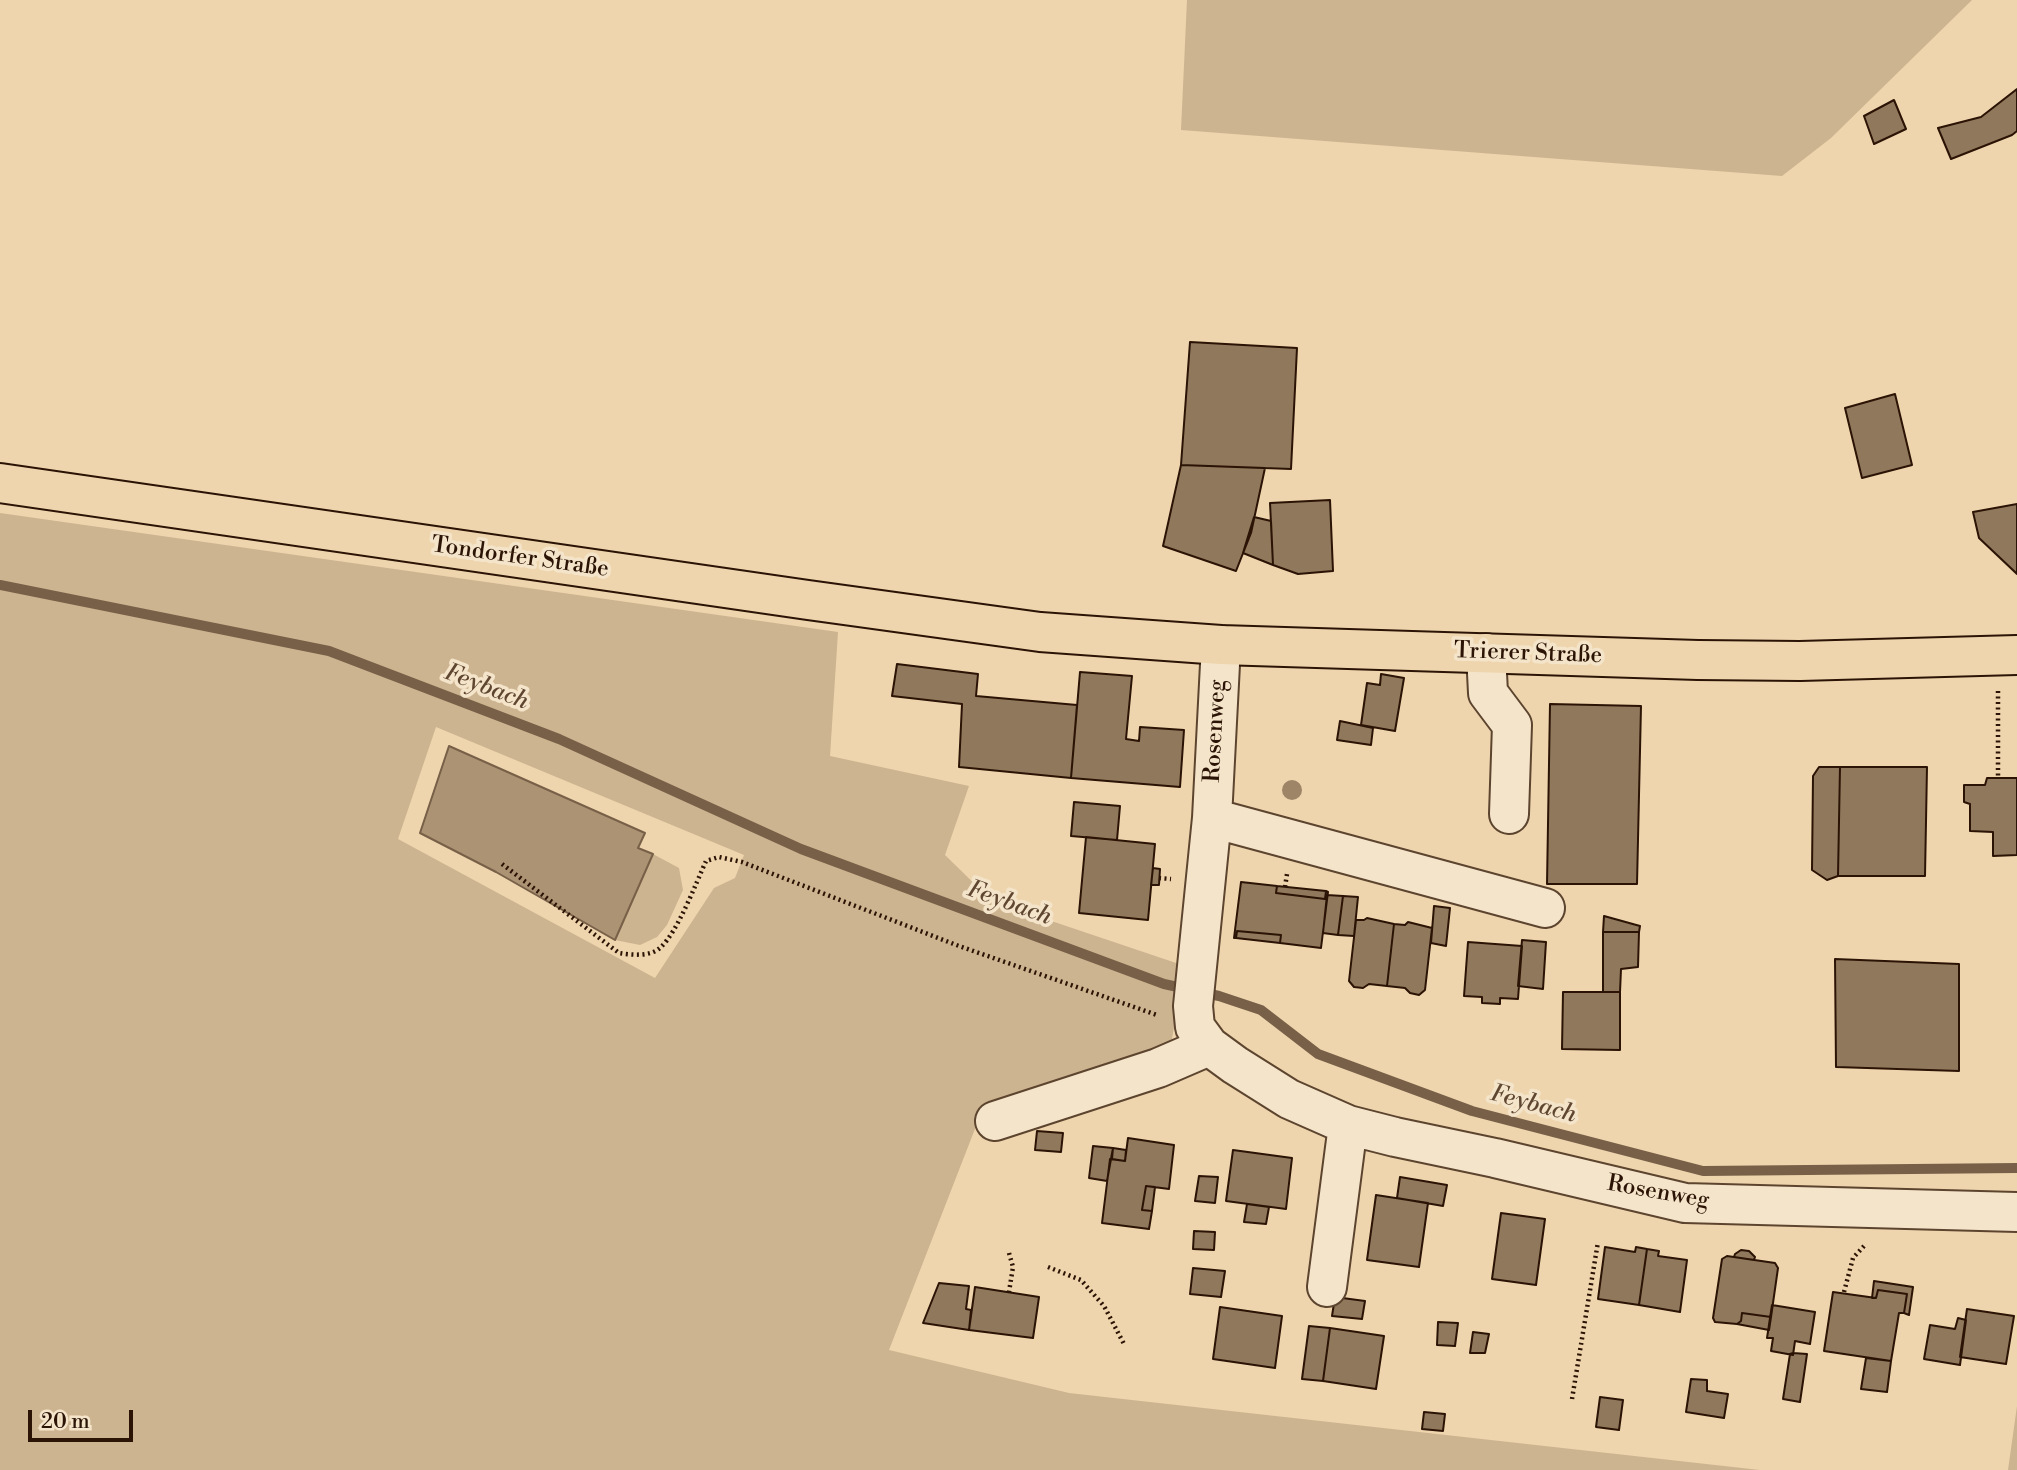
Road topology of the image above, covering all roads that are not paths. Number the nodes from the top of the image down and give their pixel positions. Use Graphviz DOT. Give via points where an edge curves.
graph roads {
  1 [pos="0,483"];
  2 [pos="1040,632"];
  3 [pos="1221,645"];
  4 [pos="1486,653"];
  5 [pos="2017,655"];
  6 [pos="1509,814"];
  7 [pos="1212,818"];
  8 [pos="1545,908"];
  9 [pos="1199,1027"];
  10 [pos="995,1121"];
  11 [pos="1348,1125"];
  12 [pos="2017,1212"];
  13 [pos="1327,1287"];
  1 -- 2 [label="main road, Tondorfer Straße"];
  2 -- 3 [label="main road, Trierer Straße"];
  3 -- 4 [label="main road, Trierer Straße"];
  3 -- 7 [label="street, Rosenweg"];
  4 -- 5 [label="main road, Trierer Straße" via="1800,661"];
  4 -- 6 [label="street" via="1488,693 1512,725"];
  7 -- 8 [label="street"];
  7 -- 9 [label="street, Rosenweg" via="1198,964"];
  9 -- 10 [label="street" via="1158,1068"];
  9 -- 11 [label="street, Rosenweg" via="1289,1099"];
  11 -- 12 [label="street, Rosenweg" via="1685,1203"];
  11 -- 13 [label="street"];
}
